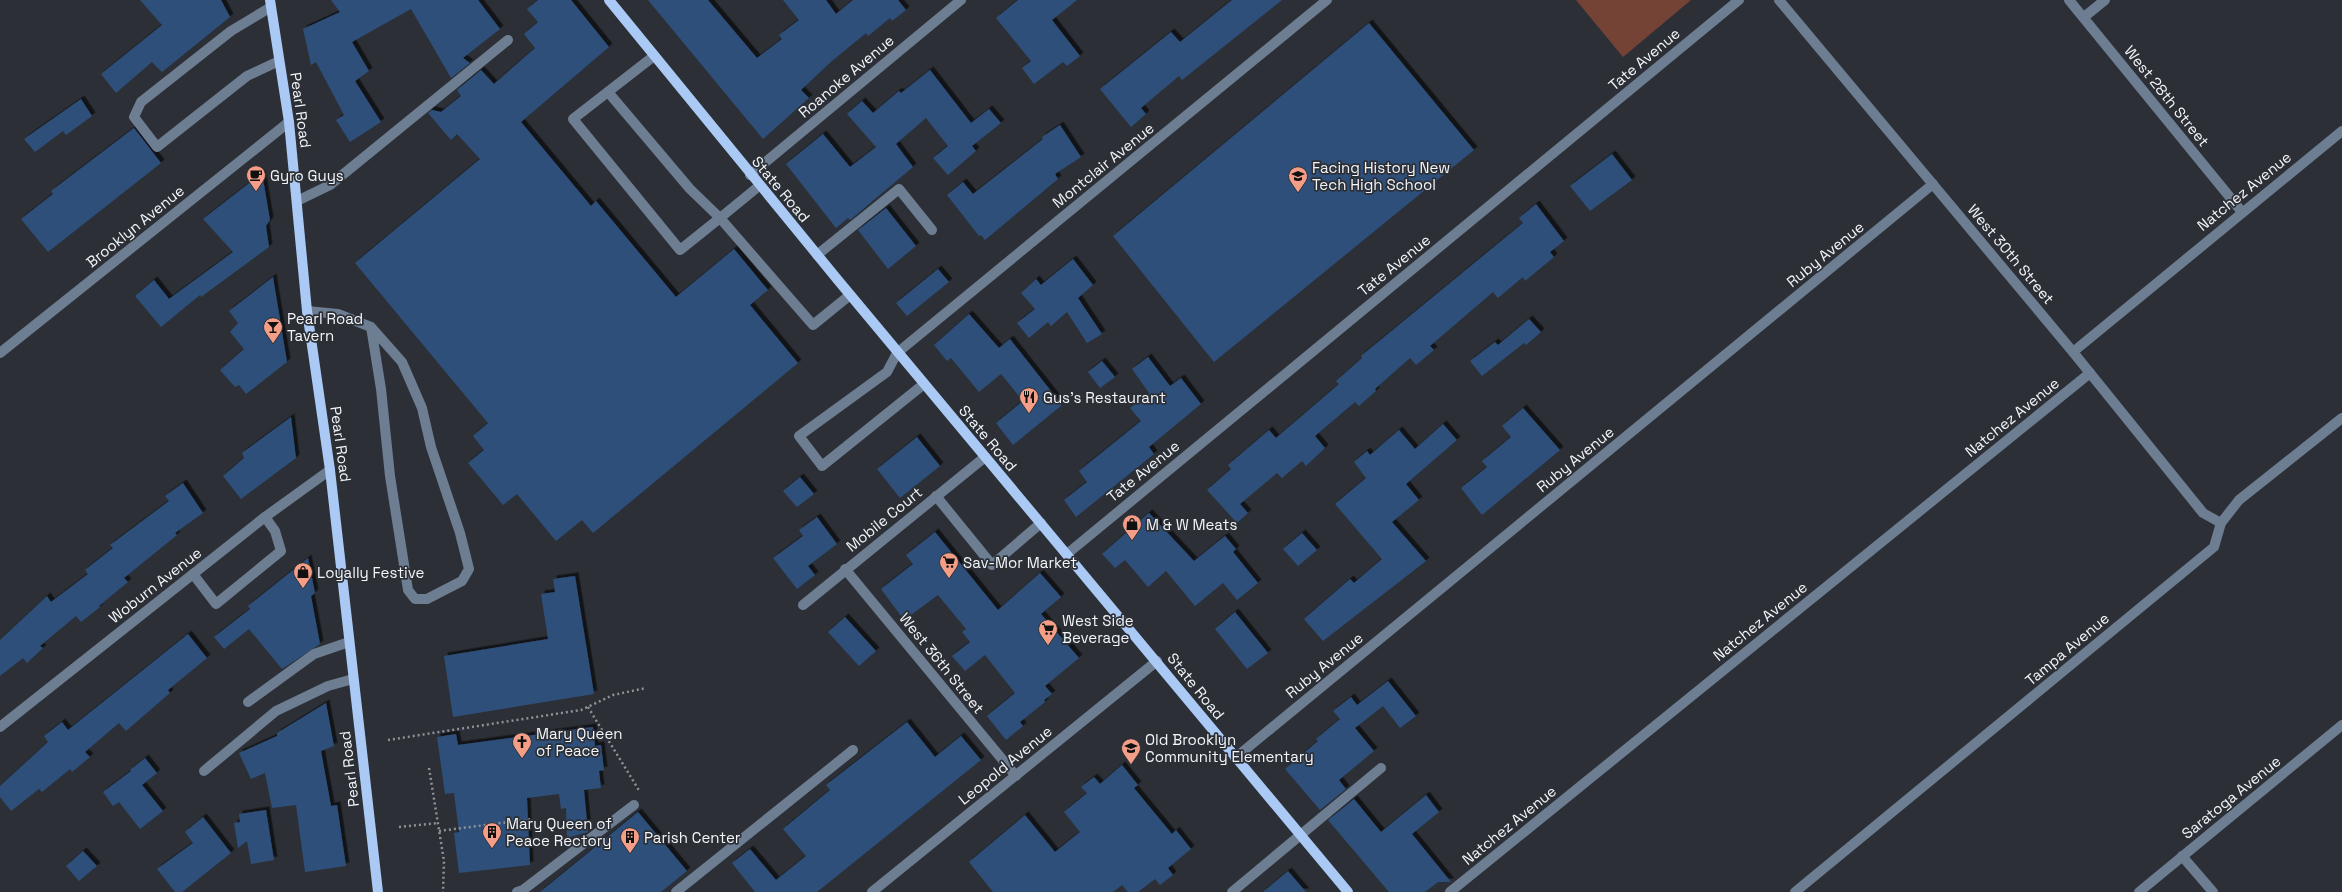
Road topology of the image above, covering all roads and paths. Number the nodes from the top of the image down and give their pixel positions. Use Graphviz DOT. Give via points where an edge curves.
graph roads {
  1 [pos="608,0"];
  2 [pos="961,0"];
  3 [pos="1328,0"];
  4 [pos="1739,0"];
  5 [pos="1780,0"];
  6 [pos="2069,0"];
  7 [pos="2105,0"];
  8 [pos="271,3"];
  9 [pos="2084,17"];
  10 [pos="508,40"];
  11 [pos="654,56"];
  12 [pos="280,61"];
  13 [pos="608,92"];
  14 [pos="288,122"];
  15 [pos="2342,131"];
  16 [pos="750,175"];
  17 [pos="1934,184"];
  18 [pos="759,186"];
  19 [pos="298,201"];
  20 [pos="2242,212"];
  21 [pos="720,218"];
  22 [pos="932,230"];
  23 [pos="817,255"];
  24 [pos="850,295"];
  25 [pos="306,311"];
  26 [pos="371,327"];
  27 [pos="897,352"];
  28 [pos="2073,352"];
  29 [pos="0,353"];
  30 [pos="2090,373"];
  31 [pos="924,384"];
  32 [pos="2342,418"];
  33 [pos="985,457"];
  34 [pos="330,470"];
  35 [pos="936,496"];
  36 [pos="265,517"];
  37 [pos="1041,523"];
  38 [pos="2221,523"];
  39 [pos="1067,554"];
  40 [pos="845,569"];
  41 [pos="193,574"];
  42 [pos="802,605"];
  43 [pos="349,642"];
  44 [pos="1157,661"];
  45 [pos="353,679"];
  46 [pos="646,688"];
  47 [pos="248,702"];
  48 [pos="588,707"];
  49 [pos="2342,725"];
  50 [pos="0,727"];
  51 [pos="388,740"];
  52 [pos="852,750"];
  53 [pos="1235,758"];
  54 [pos="429,768"];
  55 [pos="1381,768"];
  56 [pos="204,771"];
  57 [pos="1016,776"];
  58 [pos="644,799"];
  59 [pos="634,805"];
  60 [pos="532,819"];
  61 [pos="438,823"];
  62 [pos="399,827"];
  63 [pos="439,831"];
  64 [pos="1301,836"];
  65 [pos="2182,856"];
  66 [pos="520,891"];
  67 [pos="378,892"];
  68 [pos="443,892"];
  69 [pos="676,892"];
  70 [pos="872,892"];
  71 [pos="1232,892"];
  72 [pos="1348,892"];
  73 [pos="1450,892"];
  74 [pos="1795,892"];
  75 [pos="2139,892"];
  76 [pos="2213,892"];
  1 -- 11 [label="main road, State Road"];
  2 -- 16 [label="street, Roanoke Avenue"];
  3 -- 27 [label="street, Montclair Avenue"];
  4 -- 39 [label="street, Tate Avenue"];
  5 -- 17 [label="street, West 30th Street"];
  6 -- 9 [label="street, West 28th Street"];
  7 -- 9 [label="street"];
  8 -- 12 [label="main road, Pearl Road"];
  8 -- 12 [label="street" via="147,97 141,102 134,117 157,147 247,76"];
  9 -- 20 [label="street, West 28th Street"];
  10 -- 19 [label="street" via="330,184"];
  11 -- 13 [label="street"];
  11 -- 16 [label="main road, State Road"];
  12 -- 14 [label="main road, Pearl Road"];
  13 -- 21 [label="street" via="690,189"];
  13 -- 21 [label="street" via="573,119 680,250"];
  14 -- 19 [label="main road, Pearl Road"];
  14 -- 29 [label="street, Brooklyn Avenue"];
  15 -- 20 [label="street, Natchez Avenue"];
  16 -- 18 [label="main road, State Road"];
  17 -- 28 [label="street, West 30th Street"];
  17 -- 53 [label="street, Ruby Avenue"];
  18 -- 21 [label="street"];
  18 -- 23 [label="main road, State Road"];
  19 -- 25 [label="main road, Pearl Road"];
  20 -- 28 [label="street, Natchez Avenue"];
  21 -- 24 [label="street" via="813,325"];
  22 -- 23 [label="street" via="899,189"];
  23 -- 24 [label="main road, State Road"];
  24 -- 27 [label="main road, State Road"];
  25 -- 26 [label="street" via="338,314"];
  25 -- 34 [label="main road, Pearl Road"];
  26 -- 26 [label="street" via="402,362 422,408 431,447 460,533 469,569 462,581 427,599 415,599 408,590"];
  27 -- 31 [label="main road, State Road"];
  27 -- 31 [label="street" via="887,372 799,436 822,466"];
  28 -- 30 [label="street, West 30th Street"];
  30 -- 38 [label="street, West 30th Street" via="2203,513"];
  30 -- 73 [label="street, Natchez Avenue"];
  31 -- 33 [label="main road, State Road"];
  32 -- 38 [label="street, Tampa Avenue" via="2239,500"];
  33 -- 35 [label="street, Mobile Court"];
  33 -- 37 [label="main road, State Road"];
  34 -- 36 [label="street, Woburn Avenue"];
  34 -- 43 [label="main road, Pearl Road"];
  35 -- 37 [label="street" via="992,565"];
  35 -- 40 [label="street, Mobile Court"];
  36 -- 41 [label="street, Woburn Avenue"];
  36 -- 41 [label="street" via="276,531 281,551 216,604"];
  37 -- 39 [label="main road, State Road"];
  38 -- 74 [label="street, Tampa Avenue" via="2214,547"];
  39 -- 44 [label="main road, State Road"];
  40 -- 42 [label="street, Mobile Court"];
  40 -- 57 [label="street, West 36th Street"];
  41 -- 50 [label="street, Woburn Avenue"];
  43 -- 45 [label="main road, Pearl Road"];
  43 -- 47 [label="street" via="314,654"];
  44 -- 53 [label="main road, State Road"];
  44 -- 57 [label="street, Leopold Avenue"];
  45 -- 56 [label="street" via="328,686 276,711"];
  45 -- 67 [label="main road, Pearl Road"];
  46 -- 48 [label="path" via="613,695"];
  48 -- 51 [label="path"];
  48 -- 58 [label="path"];
  49 -- 65 [label="street, Saratoga Avenue"];
  52 -- 69 [label="street"];
  53 -- 64 [label="main road, State Road"];
  54 -- 61 [label="path"];
  55 -- 64 [label="street"];
  57 -- 70 [label="street, Leopold Avenue"];
  59 -- 66 [label="street"];
  60 -- 63 [label="path"];
  61 -- 62 [label="path"];
  61 -- 63 [label="path"];
  63 -- 68 [label="path" via="444,861"];
  64 -- 71 [label="street"];
  64 -- 72 [label="main road, State Road"];
  65 -- 75 [label="street, Saratoga Avenue"];
  65 -- 76 [label="street"];
}
